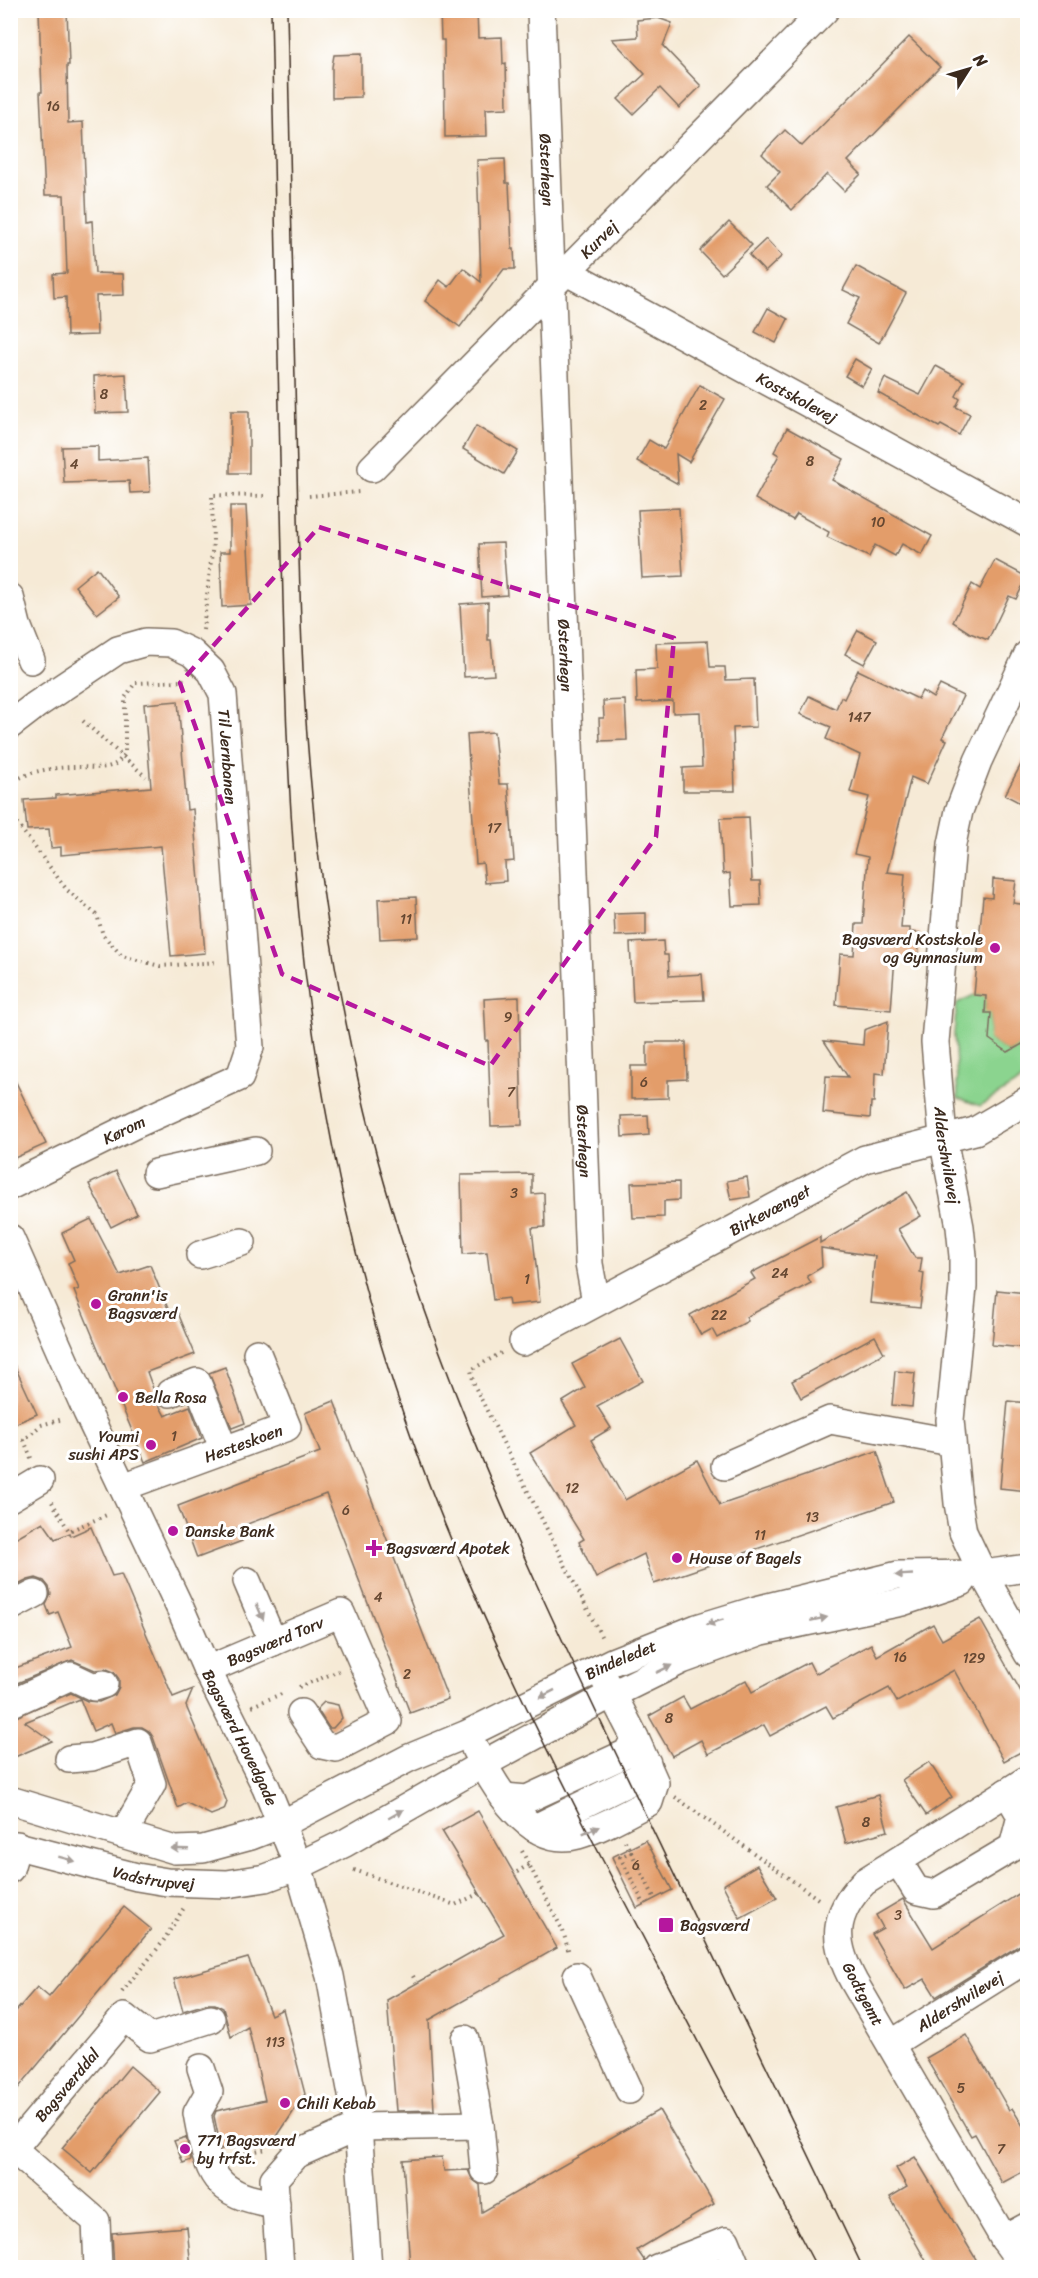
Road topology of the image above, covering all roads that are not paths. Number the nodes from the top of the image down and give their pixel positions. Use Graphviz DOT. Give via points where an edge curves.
graph roads {
  1 [pos="541,10"];
  2 [pos="825,10"];
  3 [pos="560,279"];
  4 [pos="372,468"];
  5 [pos="1028,523"];
  6 [pos="10,597"];
  7 [pos="1028,654"];
  8 [pos="31,660"];
  9 [pos="10,725"];
  10 [pos="240,1077"];
  11 [pos="1028,1100"];
  12 [pos="943,1138"];
  13 [pos="256,1151"];
  14 [pos="156,1173"];
  15 [pos="10,1186"];
  16 [pos="10,1238"];
  17 [pos="242,1242"];
  18 [pos="200,1255"];
  19 [pos="596,1302"];
  20 [pos="523,1342"];
  21 [pos="257,1353"];
  22 [pos="170,1393"];
  23 [pos="951,1442"];
  24 [pos="224,1450"];
  25 [pos="724,1466"];
  26 [pos="40,1480"];
  27 [pos="123,1487"];
  28 [pos="10,1498"];
  29 [pos="1028,1568"];
  30 [pos="983,1575"];
  31 [pos="247,1581"];
  32 [pos="35,1594"];
  33 [pos="10,1607"];
  34 [pos="273,1642"];
  35 [pos="1028,1654"];
  36 [pos="606,1665"];
  37 [pos="207,1670"];
  38 [pos="104,1684"];
  39 [pos="612,1695"];
  40 [pos="10,1704"];
  41 [pos="301,1713"];
  42 [pos="467,1734"];
  43 [pos="635,1738"];
  44 [pos="69,1758"];
  45 [pos="483,1764"];
  46 [pos="1017,1785"];
  47 [pos="504,1797"];
  48 [pos="10,1800"];
  49 [pos="282,1824"];
  50 [pos="123,1834"];
  51 [pos="13,1853"];
  52 [pos="898,1861"];
  53 [pos="298,1866"];
  54 [pos="1028,1958"];
  55 [pos="577,1976"];
  56 [pos="211,2019"];
  57 [pos="465,2039"];
  58 [pos="891,2044"];
  59 [pos="201,2068"];
  60 [pos="629,2090"];
  61 [pos="480,2125"];
  62 [pos="358,2127"];
  63 [pos="12,2151"];
  64 [pos="484,2170"];
  65 [pos="276,2205"];
  66 [pos="1028,2226"];
  67 [pos="1004,2239"];
  68 [pos="657,2267"];
  69 [pos="98,2268"];
  70 [pos="279,2268"];
  71 [pos="368,2268"];
  72 [pos="737,2268"];
  73 [pos="1025,2268"];
  1 -- 3 [label="street, Østerhegn"];
  2 -- 3 [label="street, Kurvej"];
  3 -- 4 [label="street, Kurvej"];
  3 -- 5 [label="street, Kostskolevej"];
  3 -- 19 [label="street, Østerhegn" via="589,1254"];
  6 -- 8 [label="street"];
  7 -- 12 [label="street, Aldershvilevej" via="978,761 959,811 952,844 934,1042"];
  9 -- 10 [label="street, Til Jernbanen" via="118,650 146,642 171,643 192,653 212,671 223,694 250,1047"];
  10 -- 15 [label="street, Kørom"];
  11 -- 12 [label="street, Birkevænget" via="975,1131"];
  12 -- 19 [label="street, Birkevænget" via="865,1159"];
  12 -- 23 [label="street, Aldershvilevej" via="963,1256"];
  13 -- 14 [label="street"];
  16 -- 27 [label="street, Bagsværd Hovedgade"];
  17 -- 18 [label="street"];
  19 -- 20 [label="street, Birkevænget"];
  21 -- 24 [label="street, Hesteskoen" via="287,1427"];
  22 -- 24 [label="street" via="197,1382"];
  23 -- 25 [label="street" via="830,1420"];
  23 -- 30 [label="street, Aldershvilevej" via="963,1532"];
  24 -- 27 [label="street, Hesteskoen"];
  26 -- 28 [label="street"];
  27 -- 37 [label="street, Bagsværd Hovedgade"];
  29 -- 30 [label="street, Bindeledet"];
  30 -- 35 [label="street, Aldershvilevej"];
  30 -- 36 [label="street, Bindeledet, one-way" via="898,1575 697,1628"];
  39 -- 30 [label="street, Bindeledet, one-way" via="682,1660 736,1639 902,1602"];
  31 -- 34 [label="street, one-way"];
  32 -- 33 [label="street"];
  34 -- 37 [label="street, Bagsværd Torv"];
  34 -- 41 [label="street, Bagsværd Torv" via="341,1613 388,1721 336,1748 322,1745"];
  36 -- 39 [label="street"];
  36 -- 42 [label="street, Bindeledet, one-way"];
  37 -- 49 [label="street, Bagsværd Hovedgade"];
  38 -- 40 [label="street" via="94,1687 71,1676"];
  39 -- 43 [label="street"];
  39 -- 45 [label="street, Bindeledet"];
  42 -- 45 [label="street"];
  42 -- 49 [label="street, Bindeledet" via="409,1758"];
  43 -- 47 [label="street" via="627,1753 527,1798"];
  47 -- 43 [label="street, one-way" via="519,1815 527,1837 577,1835 615,1820 649,1802 651,1773"];
  44 -- 50 [label="street" via="92,1757 138,1742 152,1784"];
  45 -- 47 [label="street"];
  53 -- 45 [label="street, Bindeledet, one-way"];
  46 -- 52 [label="street, Godtgemt"];
  46 -- 52 [label="street" via="1021,1816 1013,1847 934,1894 916,1890"];
  48 -- 50 [label="street, Vadstrupvej"];
  49 -- 50 [label="street, Vadstrupvej, one-way" via="203,1849 175,1850"];
  49 -- 53 [label="street, Bagsværd Hovedgade"];
  51 -- 53 [label="street, Vadstrupvej, one-way" via="198,1885 252,1882"];
  52 -- 58 [label="street, Godtgemt" via="864,1882 849,1897 841,1915 838,1942 847,1968"];
  53 -- 62 [label="street, Bagsværd Hovedgade" via="330,1976"];
  54 -- 58 [label="street, Aldershvilevej"];
  55 -- 60 [label="street"];
  56 -- 63 [label="street, Bagsværddal" via="150,2038 124,2017"];
  57 -- 61 [label="street"];
  58 -- 67 [label="street, Godtgemt"];
  59 -- 65 [label="street" via="209,2092 196,2113 206,2160 222,2187 251,2201"];
  61 -- 62 [label="street"];
  61 -- 64 [label="street"];
  62 -- 65 [label="street" via="295,2155 274,2179"];
  62 -- 71 [label="street, Bagsværd Hovedgade"];
  63 -- 69 [label="street" via="96,2221"];
  65 -- 70 [label="street"];
  66 -- 67 [label="street"];
  67 -- 73 [label="street, Godtgemt"];
  68 -- 72 [label="street" via="726,2241"];
}
